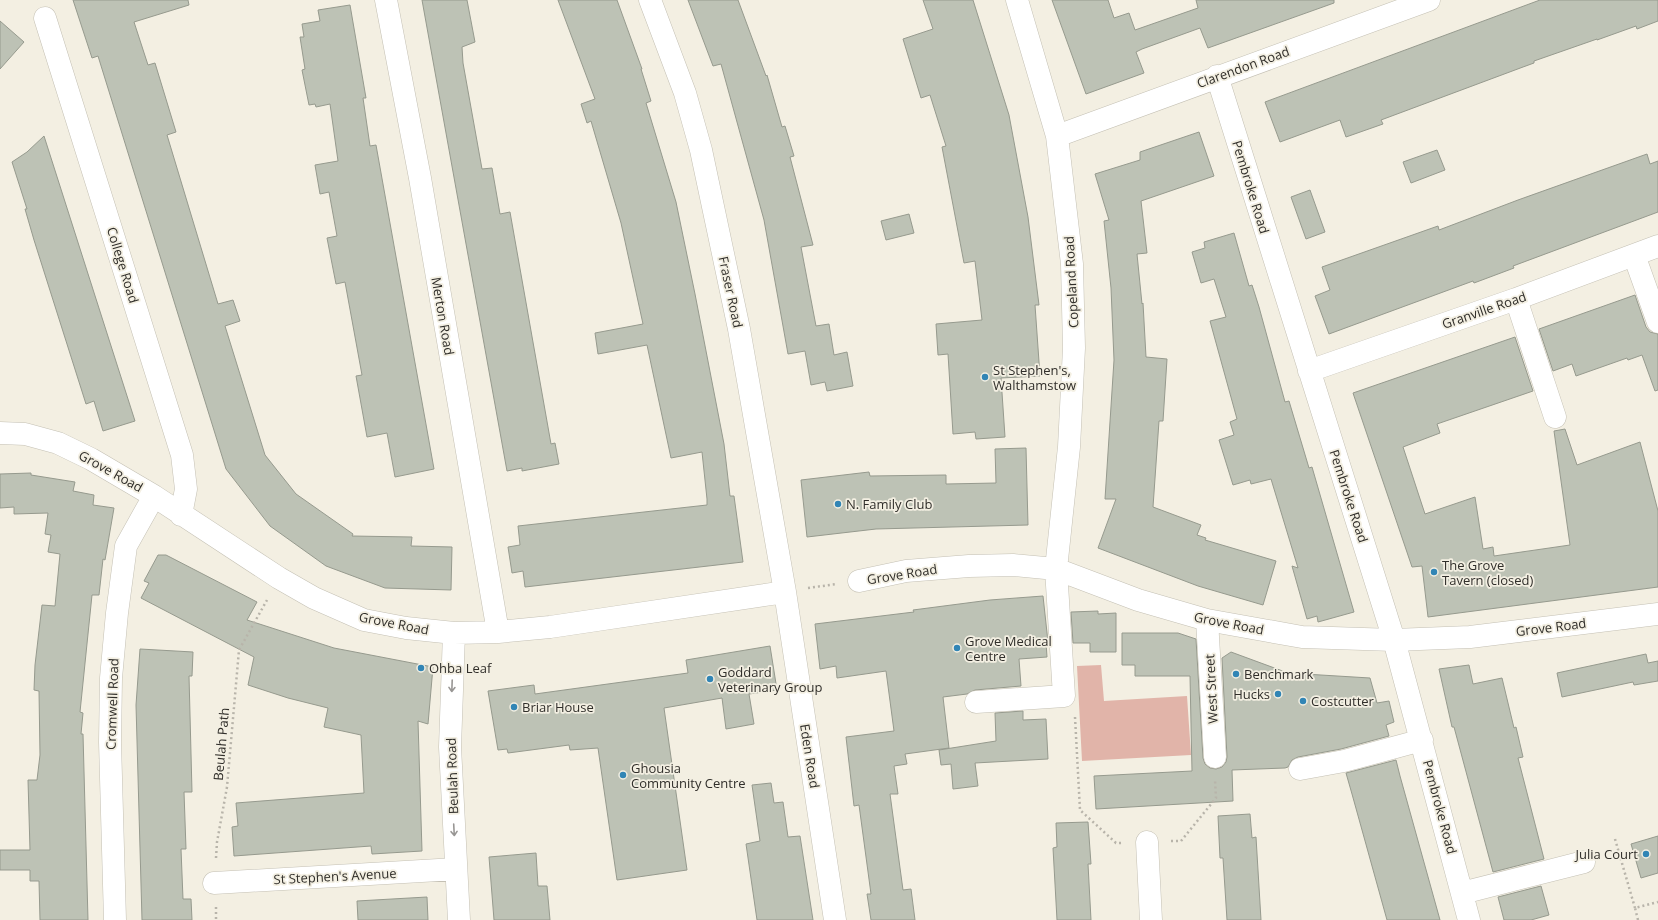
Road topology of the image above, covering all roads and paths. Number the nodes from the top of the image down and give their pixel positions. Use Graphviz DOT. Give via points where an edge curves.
graph roads {
  1 [pos="386,0"];
  2 [pos="650,0"];
  3 [pos="1017,0"];
  4 [pos="1428,0"];
  5 [pos="45,18"];
  6 [pos="1216,76"];
  7 [pos="1057,136"];
  8 [pos="1658,246"];
  9 [pos="1634,255"];
  10 [pos="1516,299"];
  11 [pos="1658,322"];
  12 [pos="1309,371"];
  13 [pos="1555,417"];
  14 [pos="0,433"];
  15 [pos="154,496"];
  16 [pos="181,515"];
  17 [pos="1056,569"];
  18 [pos="279,578"];
  19 [pos="859,581"];
  20 [pos="808,588"];
  21 [pos="785,592"];
  22 [pos="1658,614"];
  23 [pos="1207,620"];
  24 [pos="498,632"];
  25 [pos="454,633"];
  26 [pos="1394,640"];
  27 [pos="976,702"];
  28 [pos="1075,714"];
  29 [pos="1422,740"];
  30 [pos="1214,757"];
  31 [pos="1300,769"];
  32 [pos="1615,839"];
  33 [pos="1181,841"];
  34 [pos="1147,842"];
  35 [pos="1116,844"];
  36 [pos="1584,862"];
  37 [pos="456,869"];
  38 [pos="214,883"];
  39 [pos="1462,893"];
  40 [pos="1658,902"];
  41 [pos="1635,908"];
  42 [pos="116,920"];
  43 [pos="216,920"];
  44 [pos="459,920"];
  45 [pos="835,920"];
  46 [pos="1151,920"];
  47 [pos="1469,920"];
  48 [pos="1638,920"];
  1 -- 24 [label="street, Merton Road" via="420,178"];
  2 -- 21 [label="street, Fraser Road" via="685,93 702,150 739,329"];
  3 -- 7 [label="street, Copeland Road"];
  4 -- 6 [label="street, Clarendon Road"];
  5 -- 16 [label="street, College Road" via="182,455 186,489"];
  6 -- 7 [label="street, Clarendon Road"];
  6 -- 12 [label="street, Pembroke Road"];
  7 -- 17 [label="street, Copeland Road" via="1072,264 1074,348 1069,447"];
  8 -- 9 [label="street, Granville Road"];
  9 -- 10 [label="street, Granville Road"];
  9 -- 11 [label="street"];
  10 -- 12 [label="street, Granville Road"];
  10 -- 13 [label="street"];
  12 -- 26 [label="street, Pembroke Road"];
  14 -- 15 [label="street, Grove Road" via="25,434 58,443"];
  15 -- 16 [label="street, Grove Road"];
  15 -- 42 [label="street, Cromwell Road" via="126,546 116,613 110,742"];
  16 -- 18 [label="street, Grove Road"];
  17 -- 19 [label="street, Grove Road" via="1013,565 969,566 906,571"];
  17 -- 23 [label="street, Grove Road" via="1138,600"];
  17 -- 27 [label="street, Copeland Road" via="1064,696"];
  18 -- 25 [label="street, Grove Road" via="314,598 364,620"];
  18 -- 38 [label="path, Beulah Path" via="239,650 227,787 217,842"];
  19 -- 20 [label="path, Grove Road"];
  21 -- 24 [label="street, Grove Road" via="550,627"];
  21 -- 45 [label="street, Eden Road"];
  22 -- 26 [label="street, Grove Road" via="1470,637"];
  23 -- 26 [label="street, Grove Road" via="1302,637"];
  23 -- 30 [label="street, West Street"];
  24 -- 25 [label="street, Grove Road"];
  25 -- 37 [label="street, Beulah Road, one-way" via="450,747"];
  26 -- 29 [label="street, Pembroke Road"];
  28 -- 35 [label="path" via="1080,810"];
  29 -- 31 [label="street" via="1344,761"];
  29 -- 39 [label="street, Pembroke Road"];
  30 -- 33 [label="path" via="1216,798"];
  32 -- 41 [label="path"];
  34 -- 46 [label="street"];
  36 -- 39 [label="street"];
  37 -- 38 [label="street, St Stephen's Avenue"];
  37 -- 44 [label="street, Beulah Road"];
  38 -- 43 [label="path, Beulah Path"];
  39 -- 47 [label="street, Pembroke Road"];
  40 -- 41 [label="path"];
  41 -- 48 [label="path"];
}
